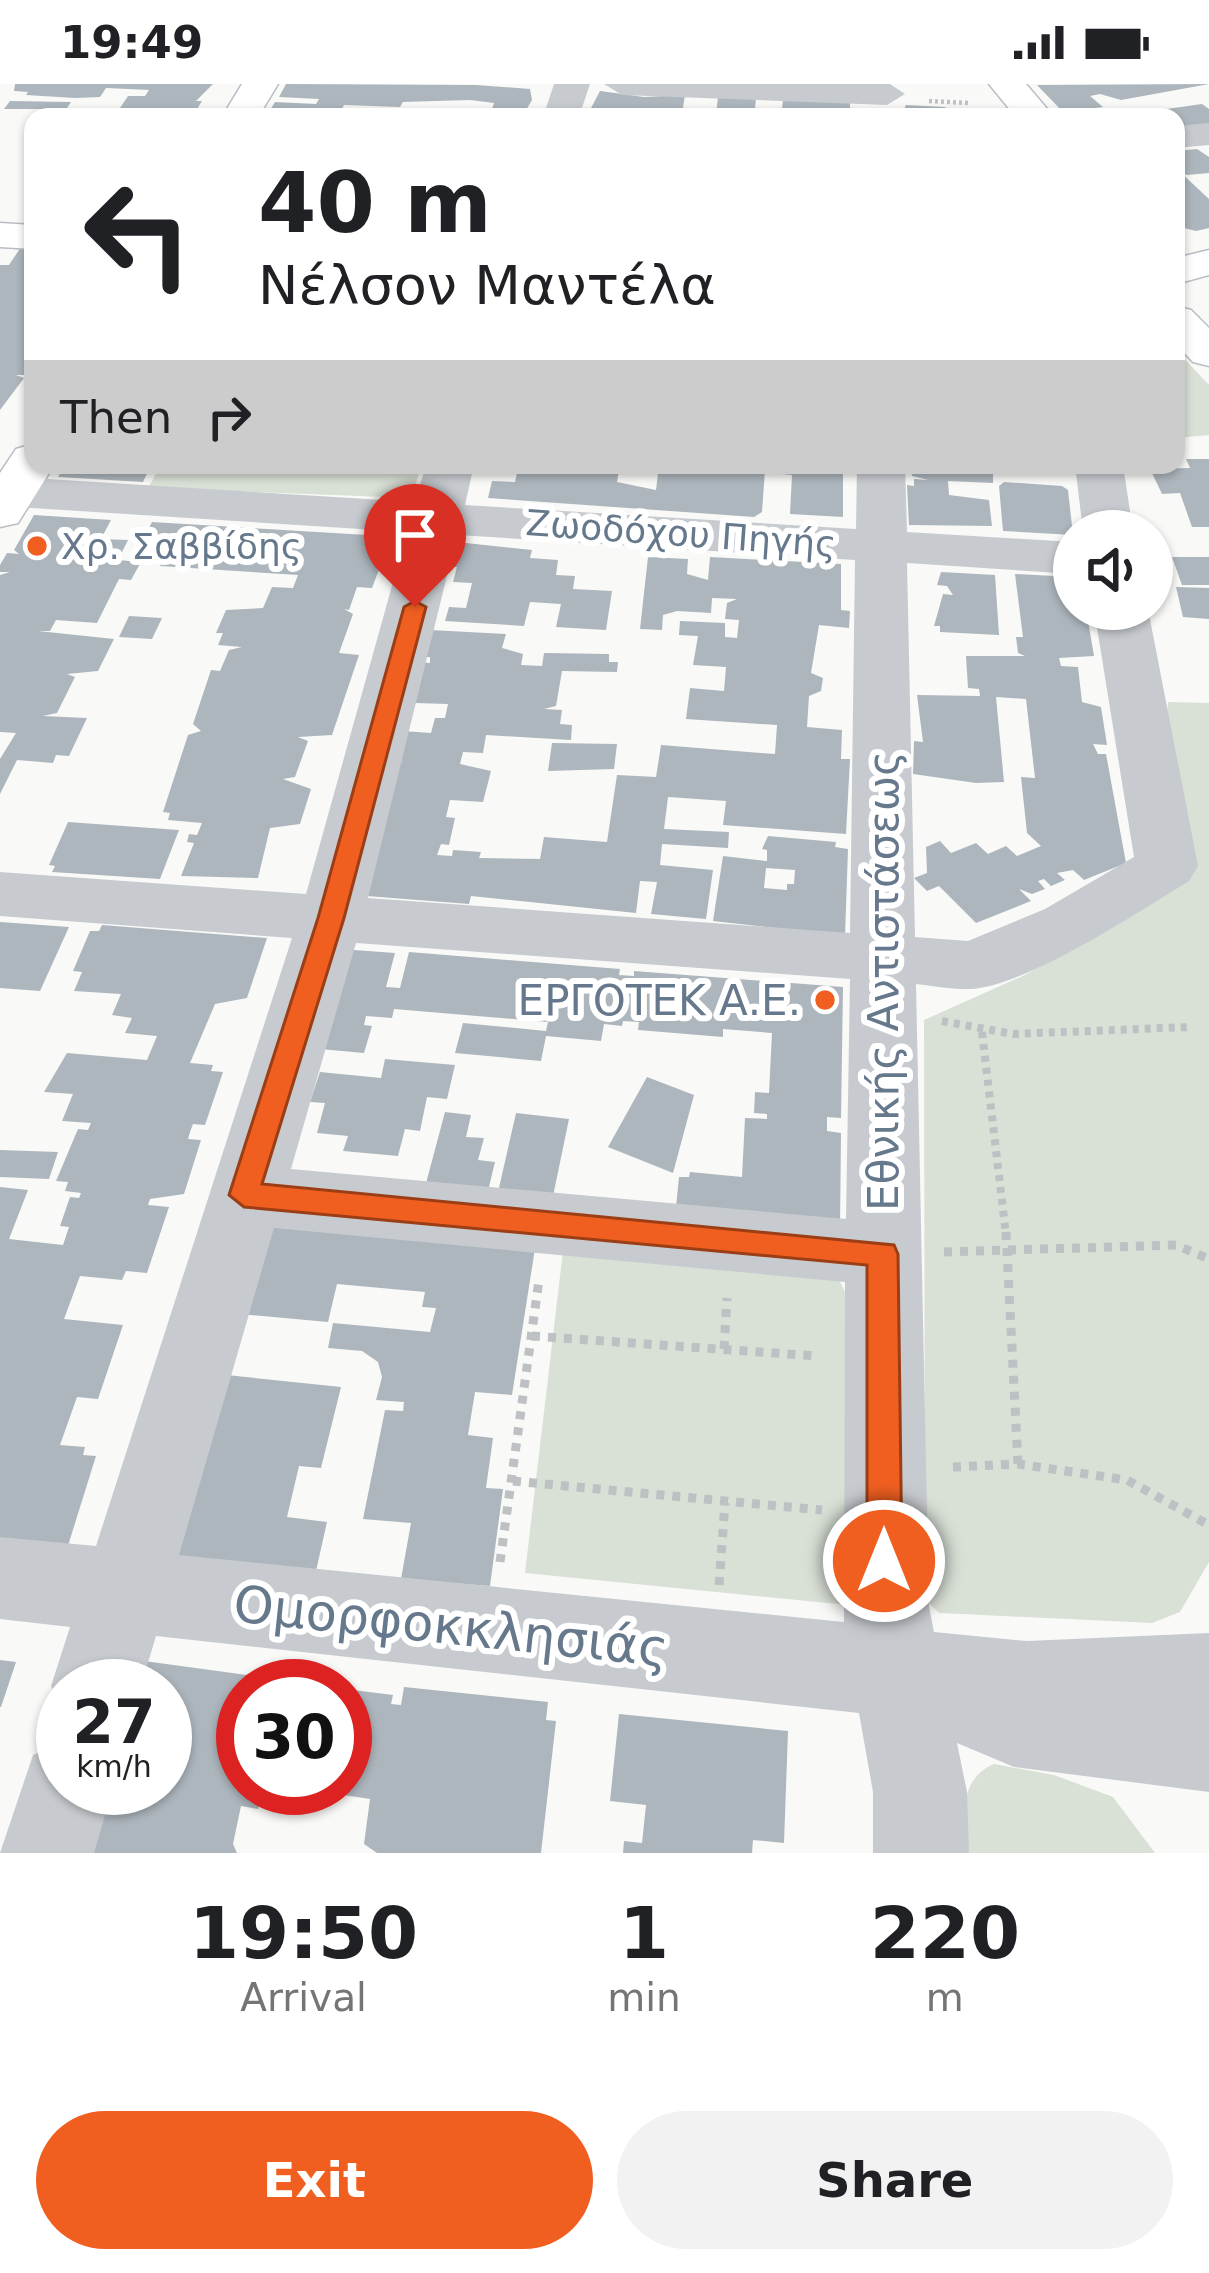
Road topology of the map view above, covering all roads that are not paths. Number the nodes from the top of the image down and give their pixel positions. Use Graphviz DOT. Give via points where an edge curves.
graph roads {
  1 [pos="622,84"];
  2 [pos="886,99"];
  3 [pos="1185,268"];
  4 [pos="1209,301"];
  5 [pos="1185,328"];
  6 [pos="1209,353"];
  7 [pos="881,474"];
  8 [pos="1100,474"];
  9 [pos="11,489"];
  10 [pos="445,492"];
  11 [pos="1105,510"];
  12 [pos="883,546"];
  13 [pos="1053,557"];
  14 [pos="1125,630"];
  15 [pos="0,894"];
  16 [pos="331,918"];
  17 [pos="883,974"];
  18 [pos="244,1195"];
  19 [pos="883,1254"];
  20 [pos="0,1578"];
  21 [pos="123,1593"];
  22 [pos="104,1659"];
  23 [pos="902,1674"];
  24 [pos="1209,1678"];
  25 [pos="1209,1747"];
  26 [pos="58,1815"];
  27 [pos="46,1853"];
  28 [pos="921,1853"];
  1 -- 2 [label="street"];
  3 -- 4 [label="main road"];
  5 -- 6 [label="main road"];
  7 -- 12 [label="street, Εθνικής Αντιστάσεως"];
  8 -- 11 [label="street"];
  9 -- 10 [label="street, Ζωοδόχου Πηγής"];
  10 -- 12 [label="street, Ζωοδόχου Πηγής"];
  10 -- 16 [label="street"];
  12 -- 13 [label="street, Ζωοδόχου Πηγής"];
  12 -- 17 [label="street, Εθνικής Αντιστάσεως"];
  14 -- 17 [label="street" via="1167,866 1068,925 974,965"];
  15 -- 16 [label="street"];
  16 -- 17 [label="street"];
  16 -- 18 [label="street"];
  17 -- 19 [label="street, Εθνικής Αντιστάσεως"];
  18 -- 19 [label="street"];
  18 -- 21 [label="street"];
  19 -- 23 [label="street, Εθνικής Αντιστάσεως" via="888,1634"];
  20 -- 21 [label="street, Ομορφοκκλησιάς"];
  21 -- 22 [label="street"];
  21 -- 23 [label="street, Ομορφοκκλησιάς"];
  23 -- 24 [label="street, Ομορφοκκλησιάς" via="1027,1686"];
  23 -- 25 [label="street, Ομορφοκκλησιάς" via="1014,1721"];
  23 -- 28 [label="street, Εθνικής Αντιστάσεως"];
  26 -- 27 [label="street"];
}
